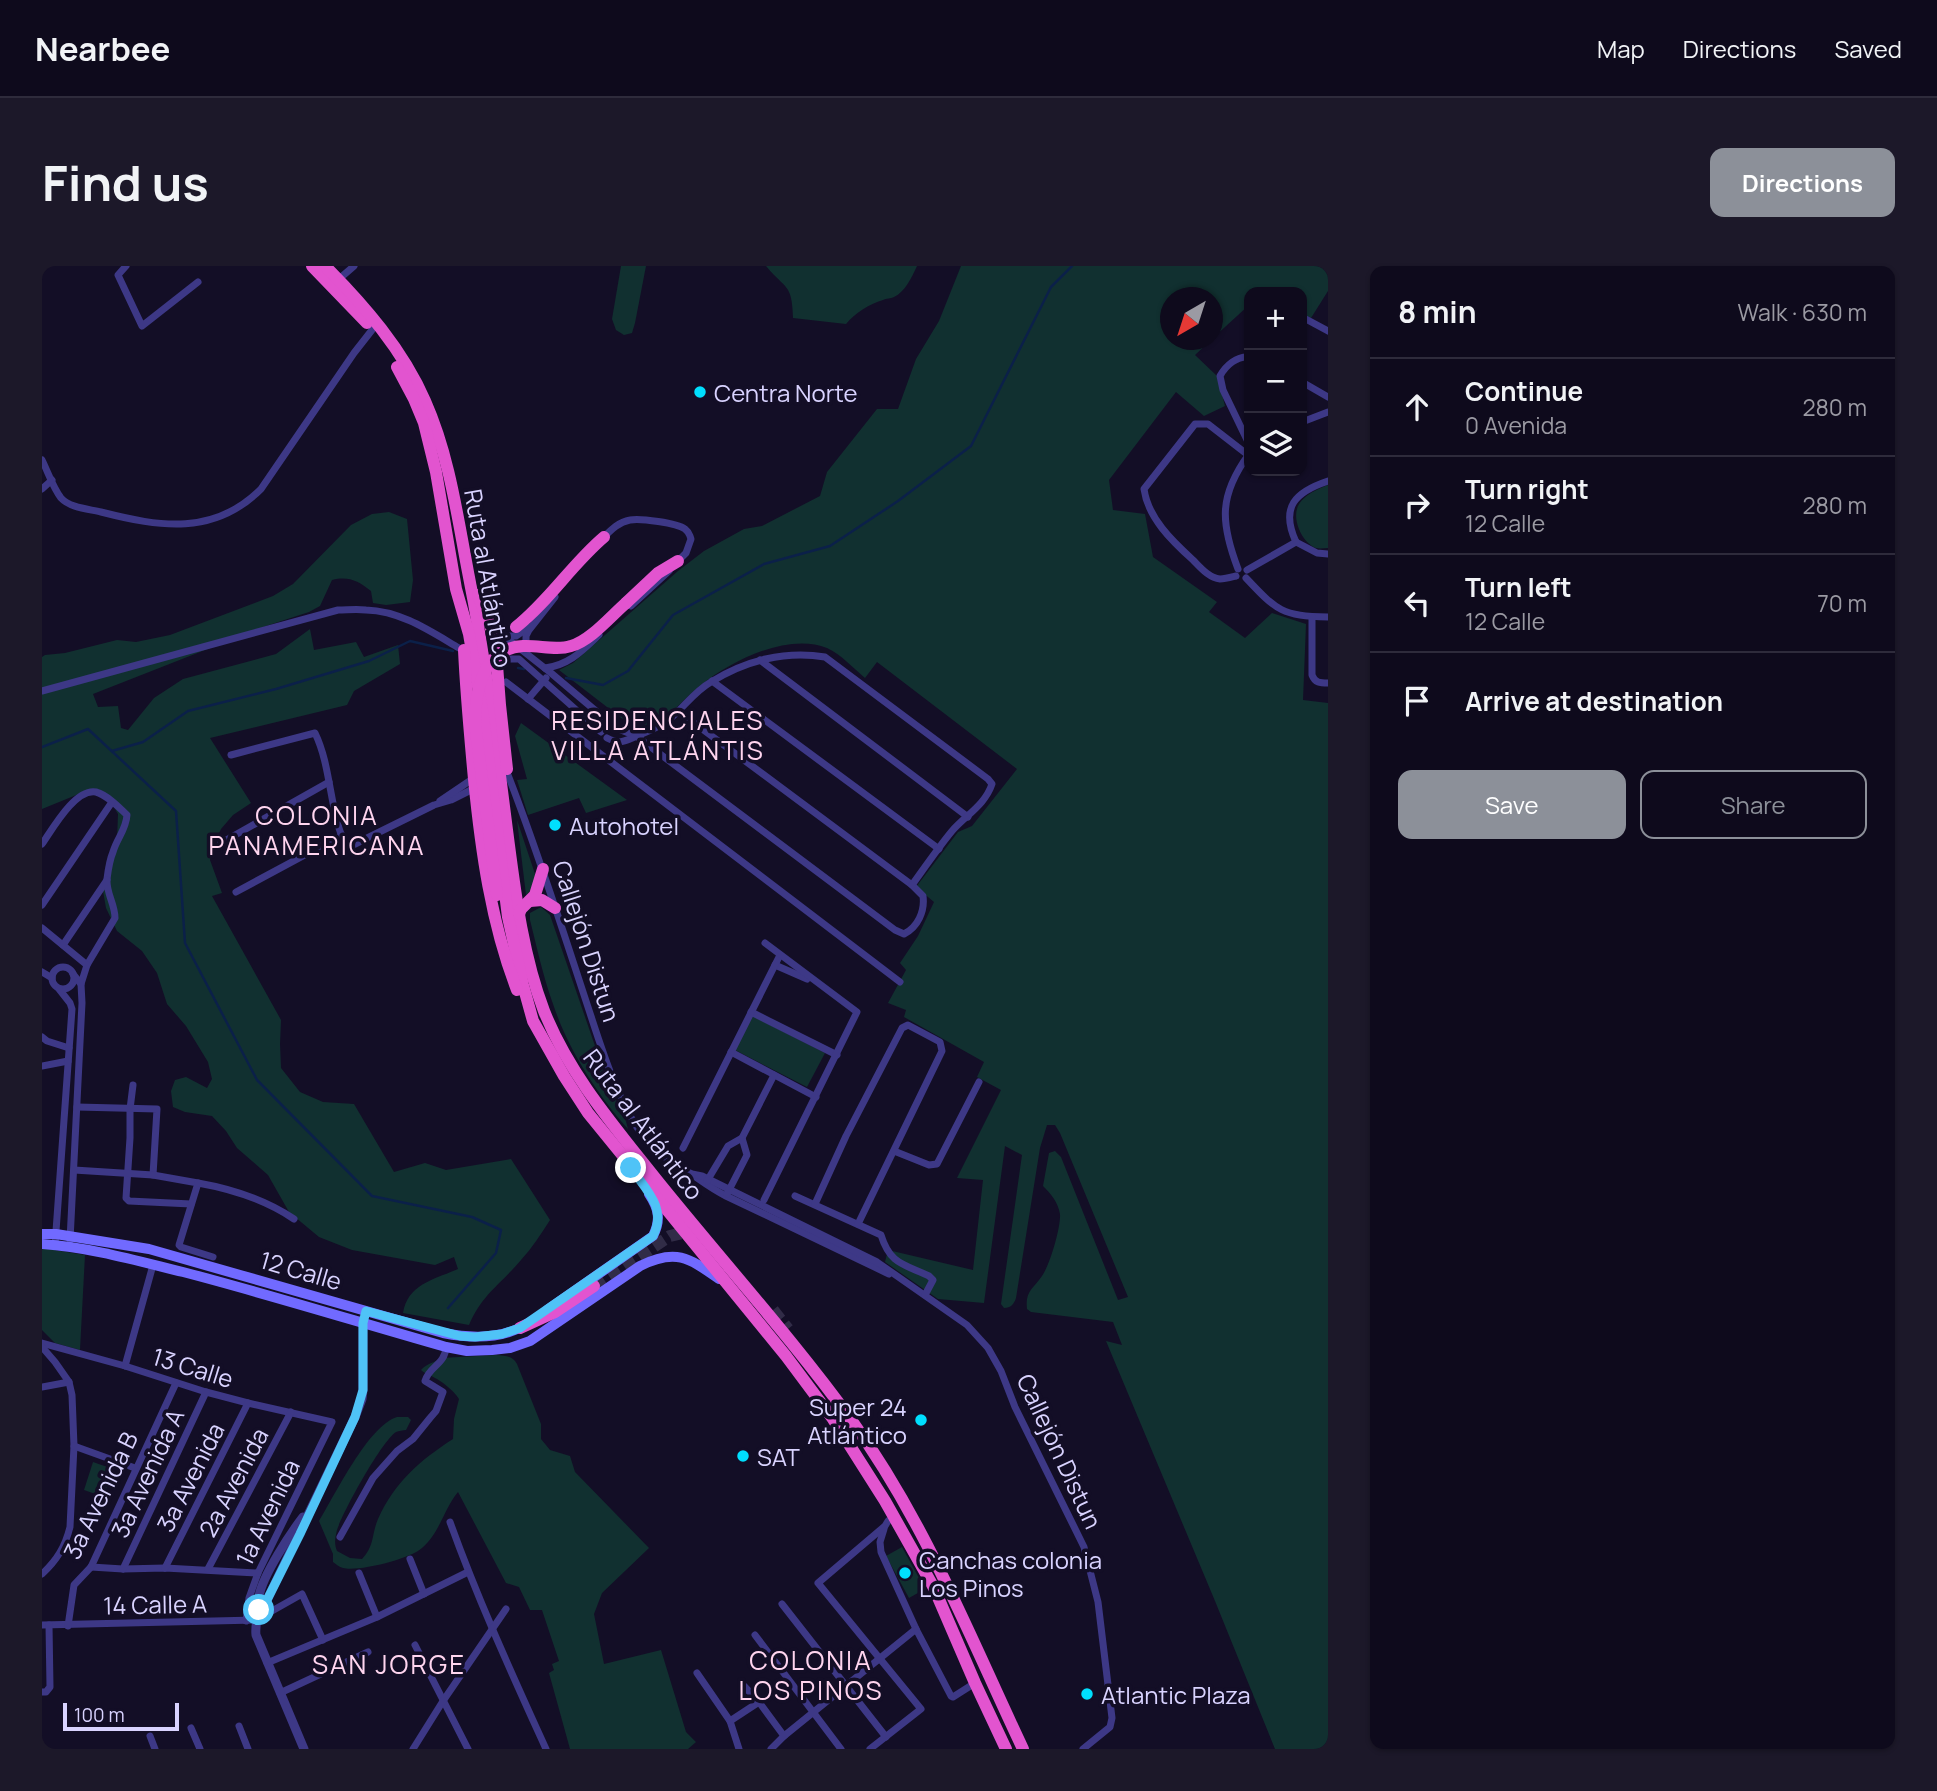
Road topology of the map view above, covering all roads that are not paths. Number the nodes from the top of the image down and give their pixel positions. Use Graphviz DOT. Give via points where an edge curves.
graph roads {
  1 [pos="126,266"];
  2 [pos="312,266"];
  3 [pos="325,266"];
  4 [pos="354,266"];
  5 [pos="339,279"];
  6 [pos="198,282"];
  7 [pos="1307,320"];
  8 [pos="372,330"];
  9 [pos="1328,331"];
  10 [pos="1244,358"];
  11 [pos="1307,385"];
  12 [pos="1328,397"];
  13 [pos="1328,412"];
  14 [pos="1307,420"];
  15 [pos="424,423"];
  16 [pos="1244,434"];
  17 [pos="1244,450"];
  18 [pos="42,460"];
  19 [pos="1244,461"];
  20 [pos="52,480"];
  21 [pos="1328,481"];
  22 [pos="42,489"];
  23 [pos="604,537"];
  24 [pos="1296,542"];
  25 [pos="1328,554"];
  26 [pos="678,561"];
  27 [pos="468,568"];
  28 [pos="1237,573"];
  29 [pos="1247,574"];
  30 [pos="456,589"];
  31 [pos="471,613"];
  32 [pos="1312,617"];
  33 [pos="1328,617"];
  34 [pos="489,621"];
  35 [pos="532,625"];
  36 [pos="516,627"];
  37 [pos="504,636"];
  38 [pos="459,648"];
  39 [pos="528,655"];
  40 [pos="760,660"];
  41 [pos="497,669"];
  42 [pos="548,671"];
  43 [pos="543,681"];
  44 [pos="712,681"];
  45 [pos="506,682"];
  46 [pos="1328,683"];
  47 [pos="42,691"];
  48 [pos="528,699"];
  49 [pos="678,711"];
  50 [pos="615,728"];
  51 [pos="606,736"];
  52 [pos="636,736"];
  53 [pos="231,755"];
  54 [pos="508,775"];
  55 [pos="329,782"];
  56 [pos="475,783"];
  57 [pos="113,802"];
  58 [pos="968,817"];
  59 [pos="342,835"];
  60 [pos="221,843"];
  61 [pos="42,844"];
  62 [pos="939,849"];
  63 [pos="543,869"];
  64 [pos="107,880"];
  65 [pos="912,884"];
  66 [pos="514,888"];
  67 [pos="236,892"];
  68 [pos="530,901"];
  69 [pos="42,905"];
  70 [pos="555,908"];
  71 [pos="495,914"];
  72 [pos="519,914"];
  73 [pos="42,928"];
  74 [pos="765,943"];
  75 [pos="63,945"];
  76 [pos="780,955"];
  77 [pos="88,965"];
  78 [pos="775,965"];
  79 [pos="42,972"];
  80 [pos="73,974"];
  81 [pos="52,978"];
  82 [pos="901,982"];
  83 [pos="80,984"];
  84 [pos="821,985"];
  85 [pos="59,989"];
  86 [pos="751,1012"];
  87 [pos="533,1021"];
  88 [pos="42,1037"];
  89 [pos="69,1048"];
  90 [pos="731,1052"];
  91 [pos="837,1055"];
  92 [pos="68,1061"];
  93 [pos="42,1066"];
  94 [pos="774,1075"];
  95 [pos="979,1082"];
  96 [pos="133,1085"];
  97 [pos="816,1097"];
  98 [pos="77,1107"];
  99 [pos="130,1109"];
  100 [pos="742,1138"];
  101 [pos="683,1148"];
  102 [pos="894,1151"];
  103 [pos="631,1168"];
  104 [pos="74,1170"];
  105 [pos="127,1173"];
  106 [pos="153,1175"];
  107 [pos="198,1183"];
  108 [pos="707,1183"];
  109 [pos="727,1193"];
  110 [pos="795,1196"];
  111 [pos="764,1200"];
  112 [pos="191,1204"];
  113 [pos="815,1204"];
  114 [pos="294,1219"];
  115 [pos="858,1224"];
  116 [pos="42,1234"];
  117 [pos="55,1239"];
  118 [pos="69,1242"];
  119 [pos="42,1244"];
  120 [pos="213,1257"];
  121 [pos="153,1265"];
  122 [pos="724,1282"];
  123 [pos="594,1286"];
  124 [pos="925,1295"];
  125 [pos="366,1311"];
  126 [pos="363,1323"];
  127 [pos="520,1328"];
  128 [pos="788,1329"];
  129 [pos="475,1337"];
  130 [pos="42,1345"];
  131 [pos="520,1345"];
  132 [pos="446,1347"];
  133 [pos="125,1366"];
  134 [pos="69,1382"];
  135 [pos="176,1383"];
  136 [pos="42,1387"];
  137 [pos="206,1392"];
  138 [pos="248,1404"];
  139 [pos="843,1410"];
  140 [pos="291,1412"];
  141 [pos="332,1424"];
  142 [pos="74,1446"];
  143 [pos="135,1468"];
  144 [pos="450,1522"];
  145 [pos="340,1537"];
  146 [pos="410,1559"];
  147 [pos="45,1567"];
  148 [pos="91,1567"];
  149 [pos="165,1568"];
  150 [pos="123,1569"];
  151 [pos="208,1569"];
  152 [pos="468,1572"];
  153 [pos="258,1573"];
  154 [pos="359,1573"];
  155 [pos="42,1574"];
  156 [pos="424,1594"];
  157 [pos="782,1604"];
  158 [pos="506,1609"];
  159 [pos="377,1618"];
  160 [pos="251,1620"];
  161 [pos="46,1625"];
  162 [pos="68,1626"];
  163 [pos="916,1629"];
  164 [pos="492,1631"];
  165 [pos="755,1635"];
  166 [pos="323,1640"];
  167 [pos="415,1645"];
  168 [pos="368,1652"];
  169 [pos="879,1658"];
  170 [pos="46,1662"];
  171 [pos="267,1663"];
  172 [pos="697,1673"];
  173 [pos="975,1684"];
  174 [pos="847,1685"];
  175 [pos="744,1686"];
  176 [pos="42,1692"];
  177 [pos="280,1693"];
  178 [pos="443,1702"];
  179 [pos="759,1702"];
  180 [pos="814,1712"];
  181 [pos="730,1721"];
  182 [pos="239,1726"];
  183 [pos="191,1728"];
  184 [pos="149,1736"];
  185 [pos="784,1736"];
  186 [pos="886,1737"];
  187 [pos="155,1749"];
  188 [pos="200,1749"];
  189 [pos="248,1749"];
  190 [pos="304,1749"];
  191 [pos="413,1749"];
  192 [pos="468,1749"];
  193 [pos="546,1749"];
  194 [pos="739,1749"];
  195 [pos="771,1749"];
  196 [pos="841,1749"];
  197 [pos="870,1749"];
  198 [pos="1006,1749"];
  199 [pos="1023,1749"];
  200 [pos="1083,1749"];
  1 -- 6 [label="street" via="118,275 142,326"];
  2 -- 8 [label="highway, Ruta al Atlántico"];
  3 -- 5 [label="highway, Ruta al Atlántico"];
  4 -- 5 [label="street"];
  5 -- 27 [label="highway, Ruta al Atlántico" via="379,325 424,397 439,436"];
  7 -- 9 [label="street"];
  8 -- 15 [label="highway, Ruta al Atlántico" via="398,368"];
  8 -- 20 [label="street" via="261,489 228,513 194,524 134,520 74,506 61,498"];
  10 -- 16 [label="street" via="1220,376"];
  11 -- 12 [label="street"];
  13 -- 14 [label="street"];
  15 -- 30 [label="highway, Ruta al Atlántico"];
  15 -- 31 [label="highway" via="439,468"];
  17 -- 28 [label="street" via="1200,423 1144,489 1145,499 1173,542 1206,573 1221,579"];
  18 -- 20 [label="street"];
  19 -- 28 [label="street" via="1228,491 1225,513"];
  20 -- 22 [label="street"];
  21 -- 24 [label="street" via="1308,488 1289,512"];
  23 -- 26 [label="street" via="628,520 676,525 691,539"];
  23 -- 35 [label="street"];
  23 -- 36 [label="highway"];
  24 -- 25 [label="street"];
  24 -- 29 [label="street"];
  26 -- 42 [label="street" via="573,659"];
  26 -- 71 [label="highway, bridge" via="658,573 581,642 566,647 511,648 492,661 480,678 475,723 497,895"];
  27 -- 34 [label="highway"];
  27 -- 66 [label="highway, Ruta al Atlántico"];
  28 -- 29 [label="street" via="1242,580"];
  29 -- 32 [label="street" via="1280,611"];
  30 -- 56 [label="highway"];
  30 -- 87 [label="highway, Ruta al Atlántico" via="483,716 508,917"];
  32 -- 33 [label="street"];
  32 -- 46 [label="street" via="1312,675 1318,683"];
  34 -- 37 [label="street"];
  34 -- 41 [label="highway"];
  35 -- 37 [label="street" via="516,636"];
  35 -- 39 [label="street" via="525,643"];
  37 -- 39 [label="street"];
  38 -- 47 [label="street" via="398,615 338,610"];
  39 -- 42 [label="street"];
  40 -- 44 [label="street"];
  40 -- 58 [label="street"];
  40 -- 58 [label="street" via="811,654 825,657 988,779 992,784 989,792"];
  41 -- 43 [label="street" via="506,659 519,659"];
  41 -- 54 [label="highway"];
  42 -- 43 [label="street"];
  42 -- 50 [label="street"];
  43 -- 48 [label="street"];
  43 -- 51 [label="street"];
  44 -- 49 [label="street"];
  44 -- 62 [label="street"];
  45 -- 48 [label="street"];
  48 -- 82 [label="street"];
  49 -- 52 [label="street"];
  49 -- 65 [label="street"];
  50 -- 51 [label="street" via="616,735"];
  50 -- 52 [label="street"];
  51 -- 52 [label="street" via="620,743"];
  52 -- 65 [label="street" via="904,934 925,905"];
  53 -- 55 [label="street" via="315,733"];
  54 -- 63 [label="street, Callejón Distun"];
  54 -- 66 [label="highway" via="517,867"];
  55 -- 59 [label="street"];
  55 -- 60 [label="street"];
  56 -- 59 [label="street" via="349,848"];
  56 -- 71 [label="highway"];
  57 -- 61 [label="street" via="97,792 81,797 68,806"];
  57 -- 64 [label="street" via="127,815 127,824 113,852"];
  57 -- 69 [label="street"];
  58 -- 62 [label="street"];
  59 -- 67 [label="street"];
  62 -- 65 [label="street"];
  63 -- 68 [label="highway"];
  63 -- 70 [label="street, Callejón Distun"];
  64 -- 75 [label="street"];
  64 -- 77 [label="street" via="115,918"];
  66 -- 72 [label="highway, Ruta al Atlántico"];
  68 -- 70 [label="highway" via="542,900"];
  68 -- 72 [label="highway"];
  70 -- 108 [label="street, Callejón Distun" via="624,1105 648,1143"];
  71 -- 87 [label="highway" via="516,987"];
  72 -- 139 [label="highway, Ruta al Atlántico" via="546,1014 598,1106"];
  73 -- 75 [label="street"];
  74 -- 76 [label="street"];
  75 -- 77 [label="street"];
  76 -- 78 [label="street"];
  76 -- 84 [label="street"];
  77 -- 83 [label="street"];
  78 -- 84 [label="street"];
  78 -- 86 [label="street"];
  79 -- 81 [label="street"];
  80 -- 81 [label="street" via="62,967"];
  80 -- 83 [label="street"];
  80 -- 85 [label="street" via="70,987"];
  81 -- 85 [label="street"];
  83 -- 98 [label="street"];
  84 -- 91 [label="street" via="858,1012"];
  85 -- 89 [label="street" via="72,1009"];
  86 -- 90 [label="street"];
  86 -- 91 [label="street"];
  87 -- 103 [label="highway, Ruta al Atlántico" via="588,1113"];
  88 -- 89 [label="street"];
  89 -- 92 [label="street"];
  90 -- 94 [label="street"];
  90 -- 101 [label="street"];
  91 -- 97 [label="street"];
  92 -- 93 [label="street"];
  92 -- 117 [label="street"];
  94 -- 97 [label="street"];
  94 -- 100 [label="street"];
  95 -- 102 [label="street" via="937,1164"];
  96 -- 99 [label="street"];
  97 -- 111 [label="street"];
  98 -- 99 [label="street"];
  98 -- 104 [label="street"];
  99 -- 105 [label="street"];
  99 -- 106 [label="street" via="157,1110"];
  100 -- 108 [label="street" via="728,1146"];
  100 -- 109 [label="street" via="747,1156"];
  102 -- 113 [label="street" via="942,1047 908,1025 902,1028"];
  102 -- 115 [label="street"];
  103 -- 122 [label="highway, Ruta al Atlántico"];
  103 -- 127 [label="main road, 12 Calle" via="654,1200 658,1226 653,1236"];
  104 -- 105 [label="street"];
  104 -- 118 [label="street"];
  105 -- 106 [label="street"];
  105 -- 112 [label="street" via="128,1201"];
  106 -- 107 [label="street"];
  107 -- 112 [label="street"];
  107 -- 114 [label="street" via="257,1200"];
  108 -- 109 [label="street, Callejón Distun"];
  109 -- 124 [label="street, Callejón Distun"];
  110 -- 113 [label="street"];
  112 -- 120 [label="street" via="180,1246"];
  113 -- 115 [label="street"];
  115 -- 124 [label="street" via="881,1235 894,1259 933,1280"];
  116 -- 117 [label="main road, 12 Calle"];
  117 -- 118 [label="main road, 12 Calle"];
  117 -- 119 [label="main road, 12 Calle"];
  118 -- 121 [label="main road, 12 Calle"];
  118 -- 125 [label="main road, 12 Calle" via="149,1249"];
  121 -- 126 [label="main road, 12 Calle"];
  121 -- 133 [label="street"];
  122 -- 131 [label="main road, 12 Calle" via="686,1258 655,1258"];
  122 -- 173 [label="highway, Ruta al Atlántico" via="824,1407 886,1501 934,1588"];
  123 -- 127 [label="highway"];
  124 -- 200 [label="street, Callejón Distun" via="967,1325 988,1348 1084,1547 1098,1602 1112,1718 1110,1727"];
  125 -- 126 [label="street"];
  125 -- 129 [label="main road, 12 Calle" via="443,1333"];
  126 -- 132 [label="main road, 12 Calle"];
  126 -- 160 [label="street" via="362,1398 355,1417 311,1508 275,1560 259,1596 259,1610"];
  127 -- 129 [label="main road, 12 Calle"];
  128 -- 139 [label="highway" via="838,1390"];
  129 -- 131 [label="main road" via="512,1338"];
  130 -- 133 [label="street, 13 Calle"];
  130 -- 134 [label="street"];
  131 -- 132 [label="main road, 12 Calle" via="479,1351"];
  132 -- 145 [label="street" via="444,1358 425,1378 443,1392 436,1411 373,1478"];
  133 -- 135 [label="street, 13 Calle"];
  134 -- 136 [label="street"];
  134 -- 142 [label="street"];
  135 -- 137 [label="street, 13 Calle"];
  135 -- 143 [label="street, 3a Avenida B"];
  137 -- 138 [label="street, 13 Calle"];
  137 -- 150 [label="street, 3a Avenida A"];
  138 -- 140 [label="street, 13 Calle"];
  138 -- 149 [label="street, 3a Avenida"];
  139 -- 199 [label="highway, Ruta al Atlántico" via="929,1547"];
  140 -- 141 [label="street, 13 Calle" via="331,1420"];
  140 -- 151 [label="street, 2a Avenida"];
  141 -- 153 [label="street, 1a Avenida"];
  142 -- 143 [label="street"];
  142 -- 147 [label="street" via="70,1527 61,1552"];
  143 -- 148 [label="street, 3a Avenida B"];
  144 -- 152 [label="street"];
  146 -- 156 [label="street"];
  147 -- 155 [label="street"];
  148 -- 150 [label="street"];
  148 -- 162 [label="street, 3a Avenida B" via="74,1586"];
  149 -- 150 [label="street"];
  149 -- 151 [label="street"];
  151 -- 153 [label="street"];
  152 -- 156 [label="street"];
  152 -- 164 [label="street"];
  153 -- 160 [label="street, 1a Avenida" via="249,1598"];
  154 -- 159 [label="street"];
  156 -- 159 [label="street"];
  157 -- 174 [label="street"];
  158 -- 164 [label="street"];
  159 -- 166 [label="street"];
  160 -- 162 [label="street, 14 Calle A"];
  160 -- 166 [label="street" via="302,1594"];
  160 -- 171 [label="street"];
  161 -- 162 [label="street, 14 Calle A"];
  161 -- 170 [label="street"];
  163 -- 169 [label="street"];
  163 -- 169 [label="street" via="879,1547 886,1524 818,1583"];
  163 -- 173 [label="street" via="951,1696"];
  164 -- 178 [label="street"];
  164 -- 193 [label="street"];
  165 -- 180 [label="street"];
  166 -- 171 [label="street"];
  167 -- 178 [label="street"];
  168 -- 177 [label="street"];
  169 -- 174 [label="street"];
  169 -- 186 [label="street" via="921,1709"];
  170 -- 176 [label="street" via="50,1688"];
  171 -- 177 [label="street"];
  172 -- 181 [label="street"];
  173 -- 198 [label="highway, Ruta al Atlántico"];
  174 -- 180 [label="street"];
  174 -- 186 [label="street"];
  175 -- 179 [label="street"];
  177 -- 190 [label="street"];
  178 -- 191 [label="street"];
  178 -- 192 [label="street"];
  179 -- 181 [label="street"];
  179 -- 185 [label="street"];
  180 -- 185 [label="street"];
  180 -- 196 [label="street"];
  181 -- 194 [label="street"];
  182 -- 189 [label="street"];
  183 -- 188 [label="street"];
  184 -- 187 [label="street"];
  185 -- 195 [label="street"];
  186 -- 197 [label="street"];
}
